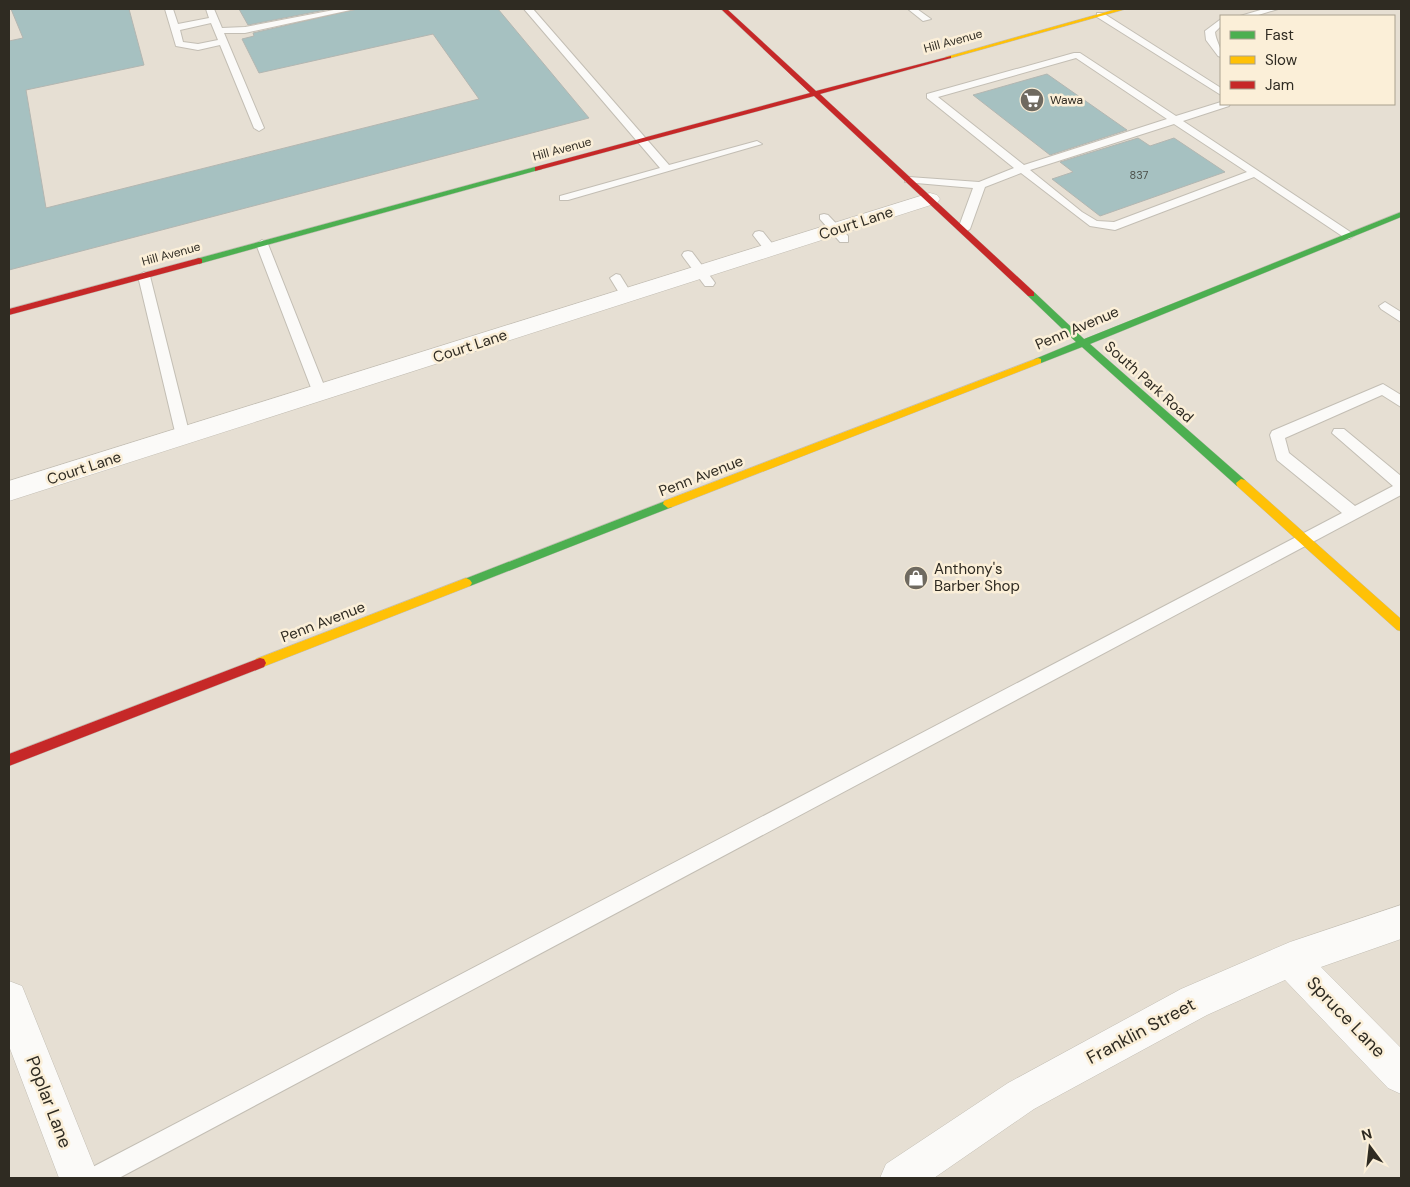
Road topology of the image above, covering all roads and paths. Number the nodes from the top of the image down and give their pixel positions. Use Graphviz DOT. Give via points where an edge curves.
graph roads {
  1 [pos="168,9"];
  2 [pos="210,9"];
  3 [pos="301,9"];
  4 [pos="351,9"];
  5 [pos="528,9"];
  6 [pos="724,9"];
  7 [pos="912,9"];
  8 [pos="1122,9"];
  9 [pos="1274,9"];
  10 [pos="1100,15"];
  11 [pos="1249,15"];
  12 [pos="926,19"];
  13 [pos="215,20"];
  14 [pos="1220,23"];
  15 [pos="174,28"];
  16 [pos="231,29"];
  17 [pos="220,31"];
  18 [pos="223,42"];
  19 [pos="1220,53"];
  20 [pos="1220,91"];
  21 [pos="818,93"];
  22 [pos="1222,105"];
  23 [pos="1174,120"];
  24 [pos="259,128"];
  25 [pos="643,141"];
  26 [pos="757,144"];
  27 [pos="666,168"];
  28 [pos="1022,170"];
  29 [pos="1255,173"];
  30 [pos="909,180"];
  31 [pos="980,185"];
  32 [pos="564,198"];
  33 [pos="930,199"];
  34 [pos="1401,214"];
  35 [pos="964,229"];
  36 [pos="1349,235"];
  37 [pos="262,244"];
  38 [pos="144,276"];
  39 [pos="1385,306"];
  40 [pos="9,312"];
  41 [pos="1401,318"];
  42 [pos="1082,342"];
  43 [pos="320,393"];
  44 [pos="1401,402"];
  45 [pos="1340,433"];
  46 [pos="183,436"];
  47 [pos="1401,486"];
  48 [pos="9,492"];
  49 [pos="1354,514"];
  50 [pos="1304,542"];
  51 [pos="1401,626"];
  52 [pos="9,760"];
  53 [pos="1401,922"];
  54 [pos="1290,960"];
  55 [pos="9,998"];
  56 [pos="1401,1075"];
  57 [pos="78,1178"];
  58 [pos="95,1178"];
  59 [pos="900,1178"];
  1 -- 15 [label="lane"];
  2 -- 13 [label="lane"];
  3 -- 16 [label="lane" via="241,21"];
  4 -- 16 [label="lane" via="245,30"];
  5 -- 25 [label="lane"];
  6 -- 21 [label="street, South Park Road"];
  7 -- 12 [label="lane"];
  8 -- 10 [label="street, Hill Avenue"];
  9 -- 11 [label="lane"];
  10 -- 20 [label="lane"];
  10 -- 21 [label="street, Hill Avenue"];
  13 -- 15 [label="lane"];
  13 -- 17 [label="lane"];
  14 -- 19 [label="lane" via="1210,31 1211,40"];
  15 -- 18 [label="lane" via="179,44 186,47"];
  16 -- 17 [label="lane"];
  17 -- 18 [label="lane"];
  18 -- 24 [label="lane"];
  21 -- 25 [label="street, Hill Avenue"];
  21 -- 30 [label="street, South Park Road"];
  22 -- 23 [label="lane"];
  23 -- 28 [label="lane"];
  23 -- 28 [label="lane" via="1077,55 931,96"];
  23 -- 29 [label="lane"];
  25 -- 27 [label="lane"];
  25 -- 37 [label="street, Hill Avenue"];
  26 -- 27 [label="lane"];
  27 -- 32 [label="lane"];
  28 -- 29 [label="lane" via="1094,224 1115,226"];
  28 -- 31 [label="lane"];
  29 -- 36 [label="lane"];
  30 -- 31 [label="lane"];
  30 -- 33 [label="street, South Park Road"];
  31 -- 35 [label="lane"];
  33 -- 35 [label="street, South Park Road"];
  33 -- 43 [label="street, Court Lane" via="699,270 621,287"];
  34 -- 36 [label="street, Penn Avenue"];
  35 -- 42 [label="street, South Park Road"];
  36 -- 42 [label="street, Penn Avenue"];
  37 -- 38 [label="street, Hill Avenue"];
  37 -- 43 [label="lane"];
  38 -- 40 [label="street, Hill Avenue"];
  38 -- 46 [label="lane"];
  39 -- 41 [label="lane"];
  42 -- 50 [label="street, South Park Road"];
  42 -- 52 [label="street, Penn Avenue"];
  43 -- 46 [label="street, Court Lane"];
  44 -- 49 [label="lane" via="1383,390 1277,436 1282,456"];
  45 -- 47 [label="lane"];
  46 -- 48 [label="street, Court Lane"];
  47 -- 49 [label="lane"];
  49 -- 50 [label="lane"];
  50 -- 51 [label="street, South Park Road"];
  50 -- 58 [label="lane"];
  53 -- 54 [label="street, Franklin Street"];
  54 -- 56 [label="street, Spruce Lane"];
  54 -- 59 [label="street, Franklin Street" via="1194,1002 1021,1096"];
  55 -- 57 [label="street, Poplar Lane"];
}
